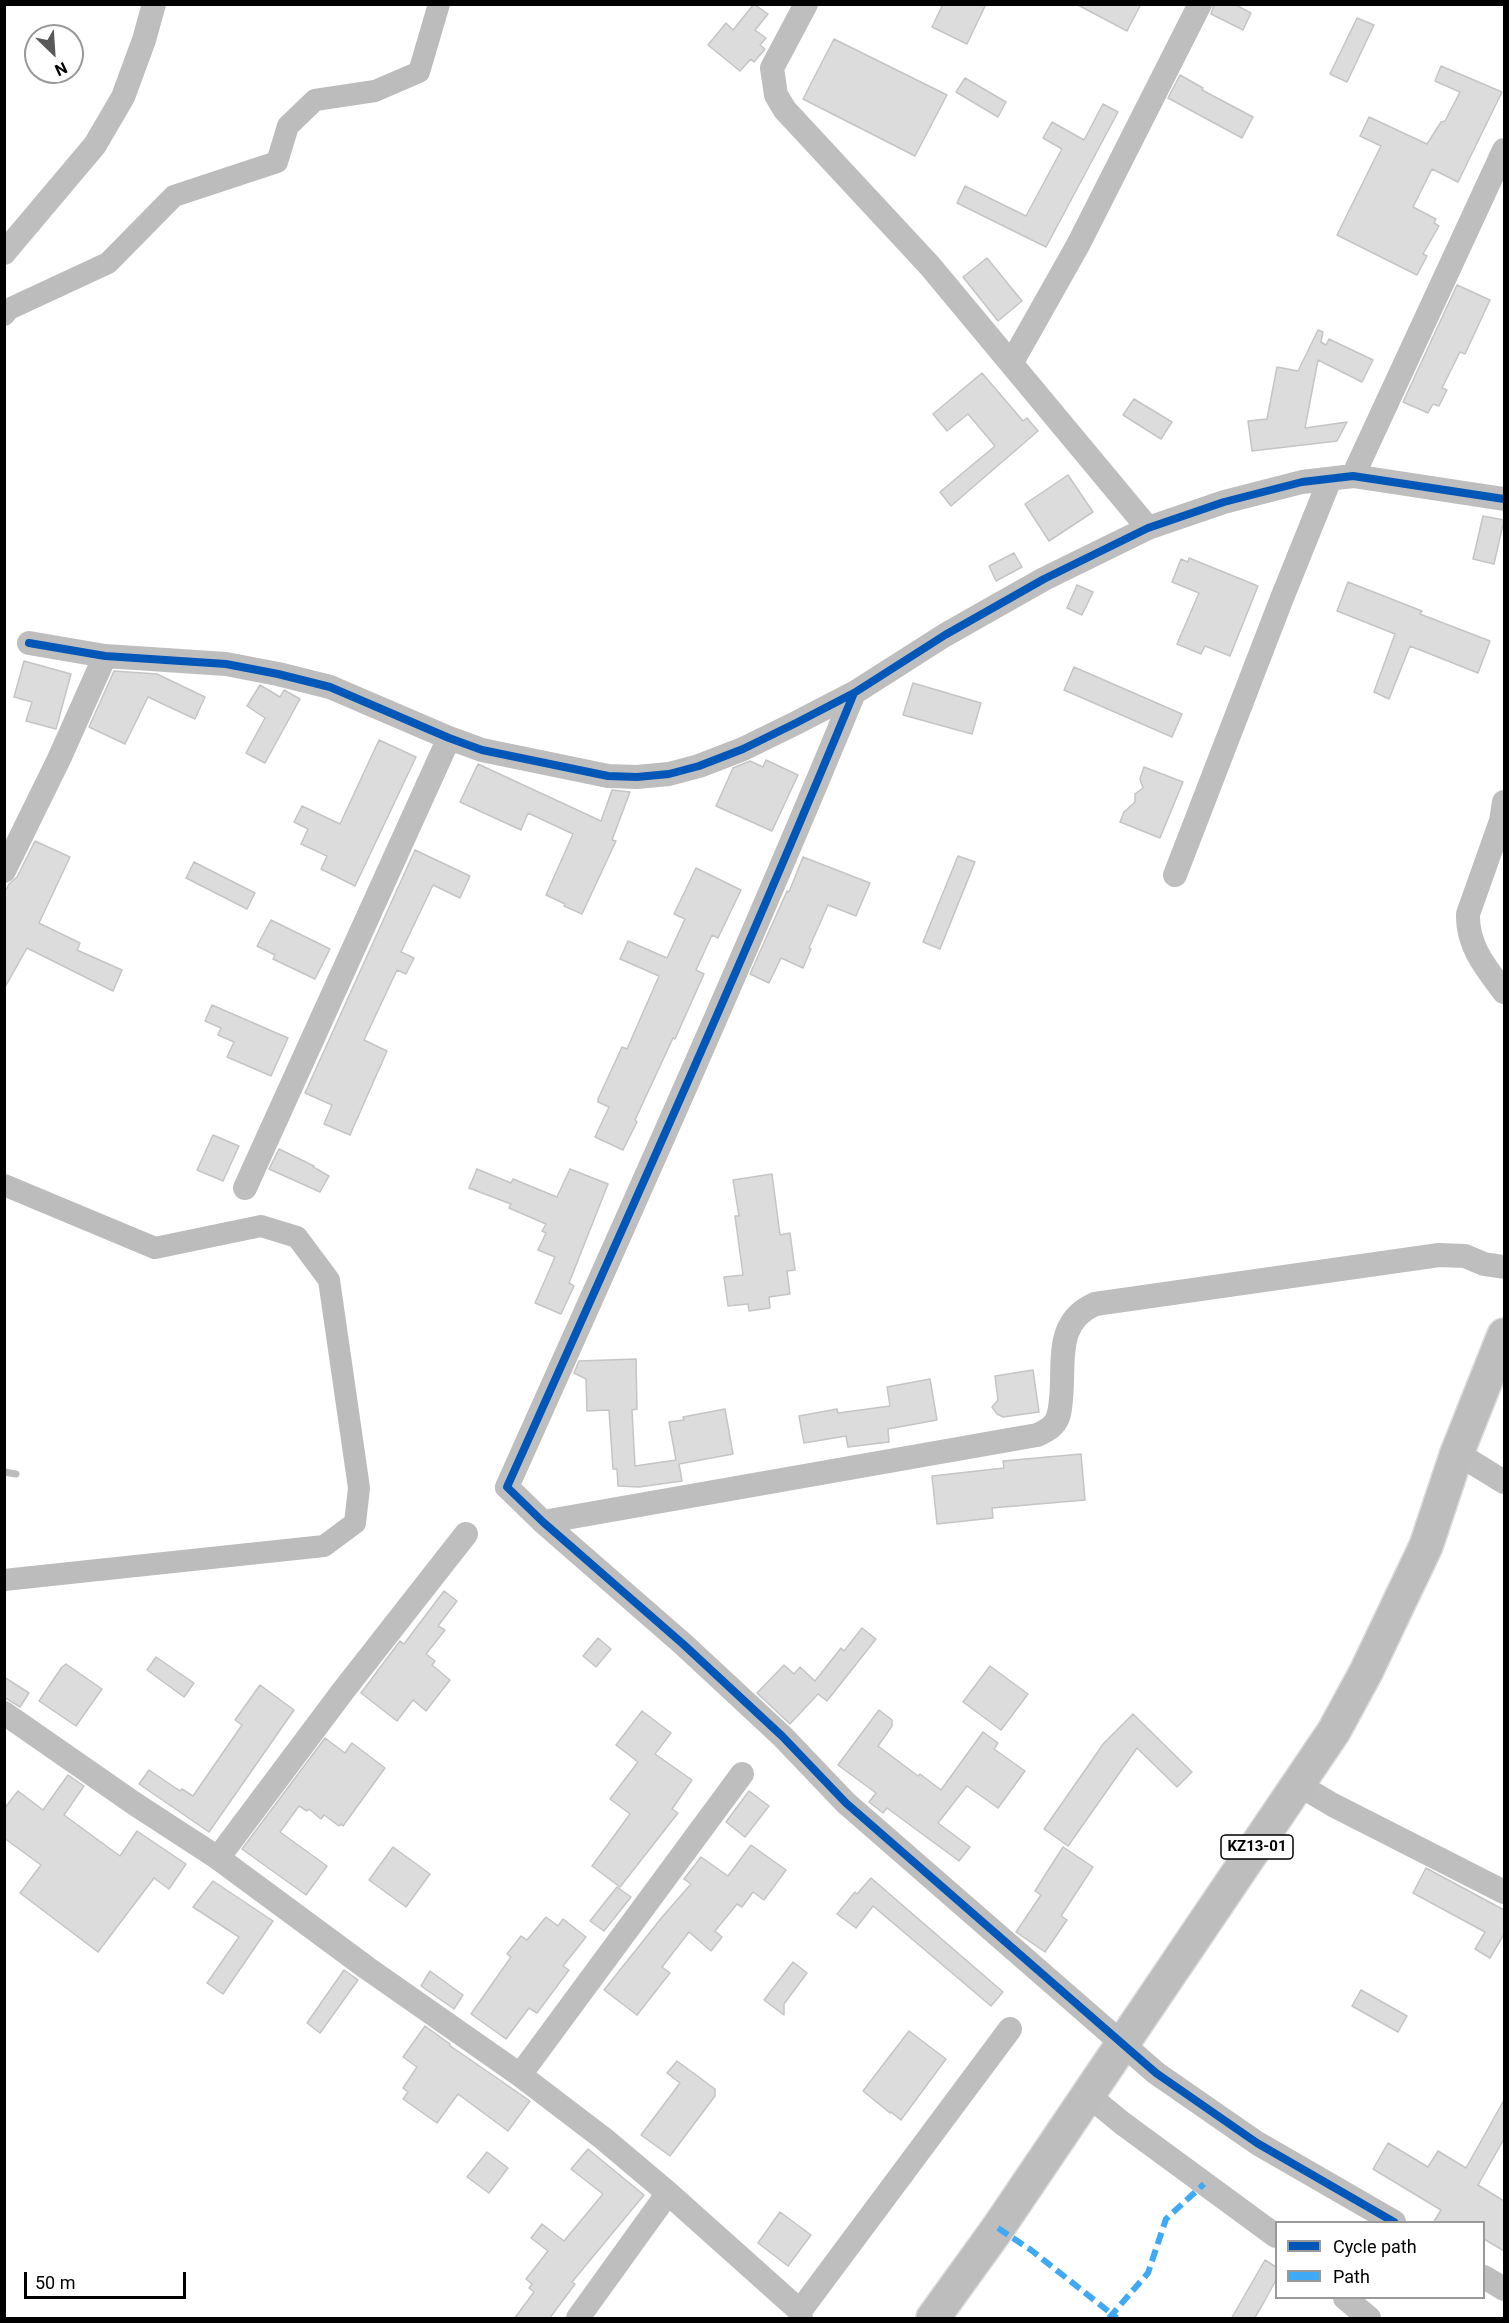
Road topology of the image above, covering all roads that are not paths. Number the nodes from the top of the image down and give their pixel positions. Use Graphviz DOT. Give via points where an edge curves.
graph roads {
  1 [pos="154,4"];
  2 [pos="806,4"];
  3 [pos="1200,4"];
  4 [pos="1504,150"];
  5 [pos="4,253"];
  6 [pos="1012,362"];
  7 [pos="1341,478"];
  8 [pos="1504,499"];
  9 [pos="1148,528"];
  10 [pos="29,644"];
  11 [pos="105,656"];
  12 [pos="854,693"];
  13 [pos="449,738"];
  14 [pos="1504,802"];
  15 [pos="4,871"];
  16 [pos="1175,874"];
  17 [pos="1504,992"];
  18 [pos="245,1188"];
  19 [pos="1504,1267"];
  20 [pos="1504,1335"];
  21 [pos="1457,1454"];
  22 [pos="1504,1482"];
  23 [pos="543,1522"];
  24 [pos="466,1534"];
  25 [pos="4,1713"];
  26 [pos="742,1773"];
  27 [pos="1299,1785"];
  28 [pos="218,1858"];
  29 [pos="1504,1892"];
  30 [pos="1010,2029"];
  31 [pos="1122,2045"];
  32 [pos="520,2075"];
  33 [pos="1088,2095"];
  34 [pos="668,2193"];
  35 [pos="1391,2221"];
  36 [pos="1275,2235"];
  37 [pos="1485,2278"];
  38 [pos="1504,2289"];
  39 [pos="1346,2299"];
  40 [pos="800,2315"];
  41 [pos="578,2319"];
  42 [pos="933,2319"];
  43 [pos="1369,2319"];
  1 -- 5 [label="street" via="123,97 95,145"];
  2 -- 6 [label="street" via="772,68 776,95 785,110 930,266"];
  3 -- 6 [label="street" via="1078,245"];
  4 -- 7 [label="street"];
  6 -- 9 [label="street"];
  7 -- 8 [label="street"];
  7 -- 9 [label="street" via="1262,491"];
  7 -- 16 [label="street" via="1282,598"];
  9 -- 12 [label="street" via="1034,585"];
  10 -- 11 [label="street"];
  11 -- 13 [label="street" via="226,664 278,674 330,687"];
  11 -- 15 [label="street"];
  12 -- 13 [label="street" via="743,749 669,774 608,776 515,758"];
  12 -- 23 [label="street" via="804,816 507,1487"];
  13 -- 18 [label="street"];
  14 -- 17 [label="street" via="1467,927 1474,950"];
  19 -- 23 [label="street" via="1465,1256 1439,1255 1095,1304 1077,1315 1068,1327 1060,1412 1051,1428 1037,1435"];
  20 -- 21 [label="highway, KZ13-01"];
  21 -- 22 [label="street"];
  21 -- 27 [label="highway, KZ13-01" via="1426,1546 1393,1616 1334,1731"];
  23 -- 31 [label="street" via="683,1644 782,1736 846,1803"];
  24 -- 28 [label="street"];
  25 -- 28 [label="street"];
  26 -- 32 [label="street"];
  27 -- 29 [label="street"];
  27 -- 31 [label="highway, KZ13-01"];
  28 -- 32 [label="street"];
  30 -- 40 [label="street"];
  31 -- 33 [label="highway, KZ13-01"];
  31 -- 35 [label="street" via="1257,2143"];
  32 -- 34 [label="street"];
  33 -- 36 [label="street"];
  33 -- 42 [label="highway, KZ13-01"];
  34 -- 40 [label="street"];
  34 -- 41 [label="street"];
  37 -- 38 [label="street"];
  39 -- 43 [label="street"];
}
